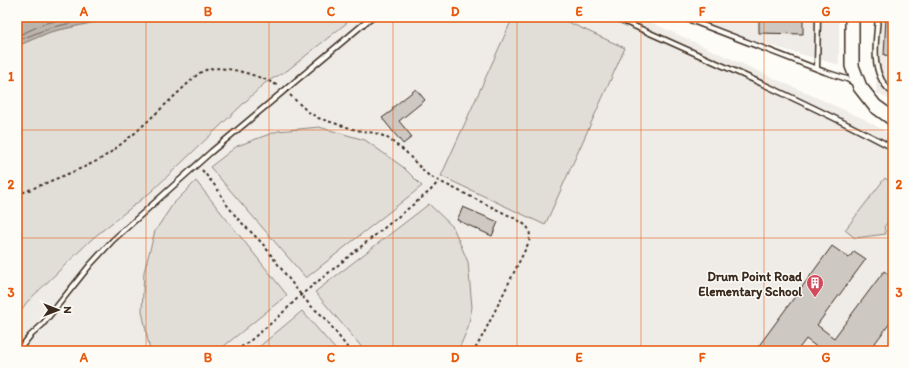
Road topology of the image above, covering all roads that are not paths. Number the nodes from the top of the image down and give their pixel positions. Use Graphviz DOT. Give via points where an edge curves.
graph roads {
  1 [pos="372,17"];
  2 [pos="614,17"];
  3 [pos="682,17"];
  4 [pos="818,17"];
  5 [pos="852,17"];
  6 [pos="878,17"];
  7 [pos="817,68"];
  8 [pos="860,87"];
  9 [pos="893,94"];
  10 [pos="893,119"];
  11 [pos="893,148"];
  12 [pos="18,351"];
  1 -- 12 [label="lane" via="197,165 108,245"];
  2 -- 11 [label="lane" via="773,88"];
  3 -- 7 [label="lane"];
  4 -- 7 [label="lane"];
  5 -- 8 [label="main road" via="852,66"];
  6 -- 9 [label="lane" via="876,65 883,83"];
  7 -- 8 [label="lane" via="847,78"];
  8 -- 10 [label="main road" via="875,106"];
}
